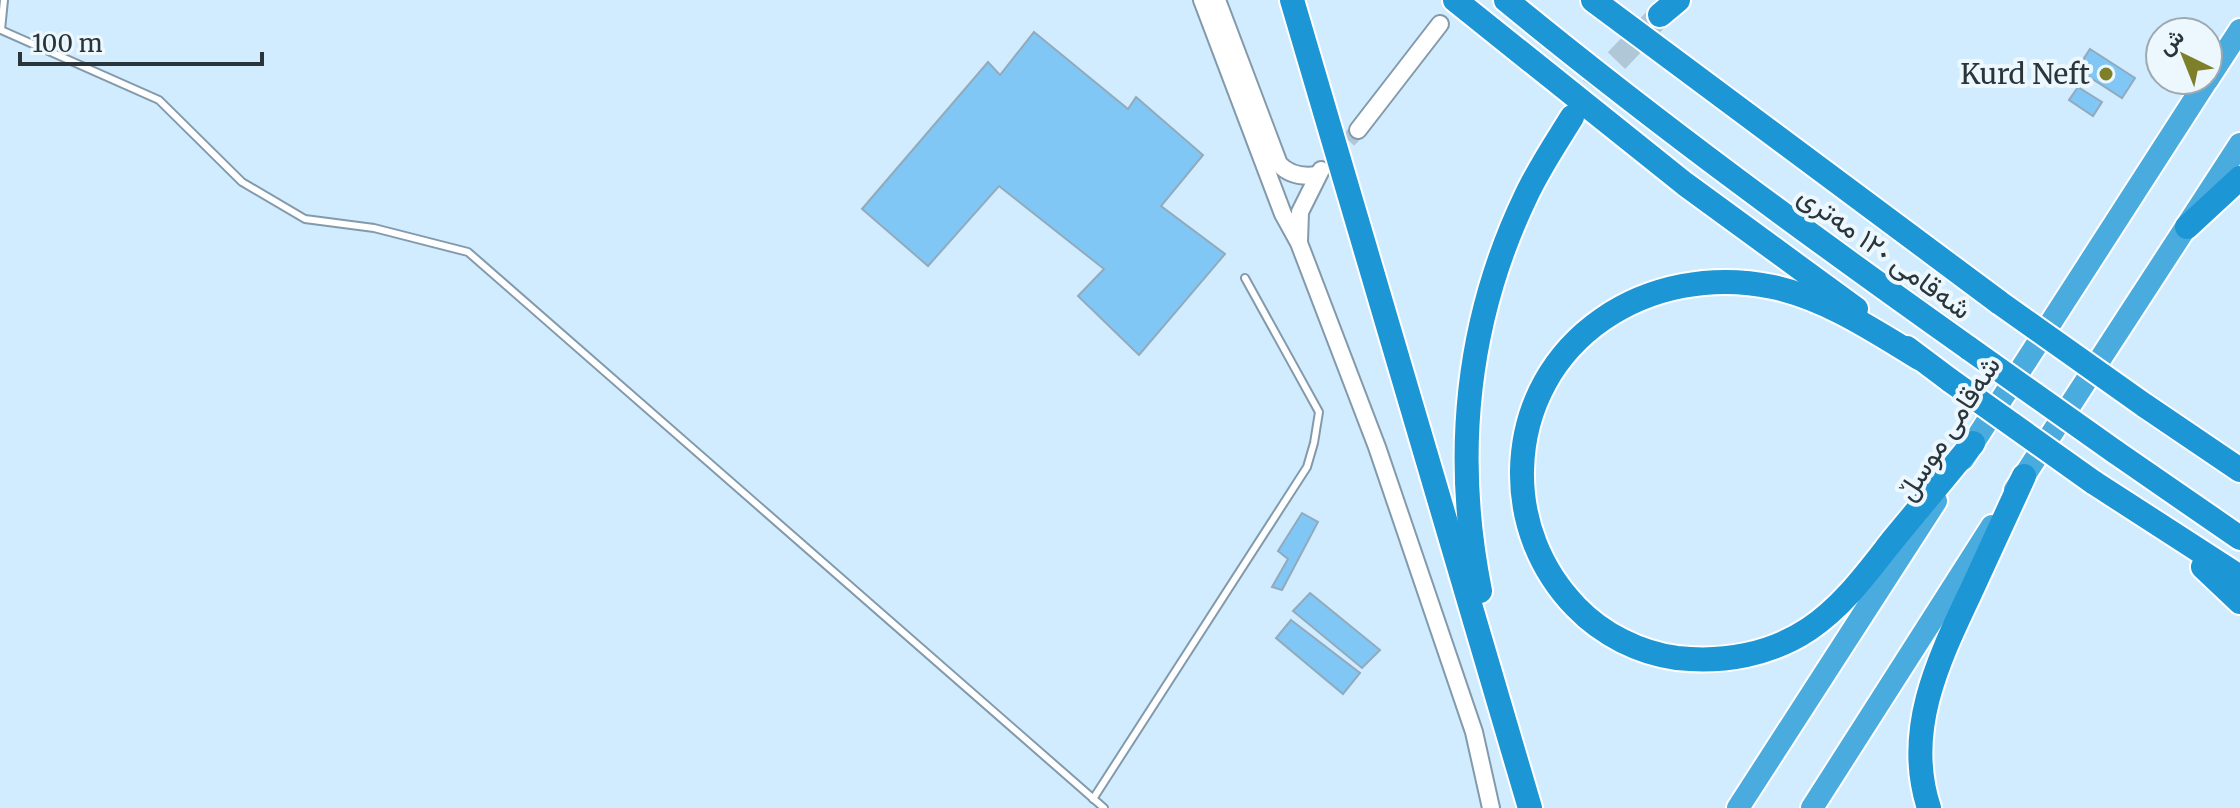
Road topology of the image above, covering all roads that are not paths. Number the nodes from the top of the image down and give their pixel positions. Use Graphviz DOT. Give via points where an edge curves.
graph roads {
  1 [pos="4,0"];
  2 [pos="1202,0"];
  3 [pos="1217,0"];
  4 [pos="1292,0"];
  5 [pos="1455,0"];
  6 [pos="1506,0"];
  7 [pos="1593,0"];
  8 [pos="1440,24"];
  9 [pos="2240,30"];
  10 [pos="2224,55"];
  11 [pos="2198,96"];
  12 [pos="1572,117"];
  13 [pos="1358,130"];
  14 [pos="2240,144"];
  15 [pos="2240,178"];
  16 [pos="2187,227"];
  17 [pos="1299,243"];
  18 [pos="1245,278"];
  19 [pos="1919,358"];
  20 [pos="2144,405"];
  21 [pos="1973,443"];
  22 [pos="2240,449"];
  23 [pos="2240,470"];
  24 [pos="2024,476"];
  25 [pos="2130,507"];
  26 [pos="2240,538"];
  27 [pos="2240,577"];
  28 [pos="2240,602"];
  29 [pos="1508,727"];
  30 [pos="1093,799"];
  31 [pos="1104,808"];
  32 [pos="1491,808"];
  33 [pos="1530,808"];
  34 [pos="1738,808"];
  35 [pos="1812,808"];
  36 [pos="1929,808"];
  1 -- 30 [label="lane" via="1,30 159,100 242,182 305,219 374,228 468,252"];
  2 -- 17 [label="street" via="1283,214"];
  3 -- 17 [label="street" via="1279,164 1305,176 1320,171 1300,212"];
  4 -- 29 [label="highway"];
  5 -- 19 [label="highway" via="1685,184"];
  6 -- 26 [label="highway, شەقامی ١٢٠ مەتری, bridge" via="1791,222"];
  7 -- 20 [label="highway, شەقامی ١٢٠ مەتری, bridge"];
  8 -- 13 [label="street"];
  9 -- 10 [label="highway, شەقامی موسڵ"];
  11 -- 21 [label="highway, شەقامی موسڵ"];
  12 -- 29 [label="highway" via="1526,195 1494,273 1480,323 1466,420 1470,532"];
  14 -- 16 [label="highway"];
  15 -- 16 [label="highway"];
  16 -- 24 [label="highway"];
  17 -- 32 [label="street" via="1377,447 1454,672"];
  18 -- 30 [label="lane" via="1319,412 1307,467"];
  19 -- 21 [label="highway" via="1844,313 1762,285 1701,283 1613,311 1570,347 1529,420 1524,505 1546,567 1594,623 1645,650 1663,656 1728,659 1772,649 1809,629 1844,600"];
  19 -- 25 [label="highway, bridge"];
  20 -- 22 [label="highway"];
  20 -- 23 [label="highway, شەقامی ١٢٠ مەتری"];
  21 -- 34 [label="highway, شەقامی موسڵ"];
  24 -- 35 [label="highway"];
  24 -- 36 [label="highway" via="1929,687 1920,743"];
  25 -- 27 [label="highway"];
  25 -- 28 [label="highway"];
  29 -- 33 [label="highway"];
  30 -- 31 [label="lane"];
}
